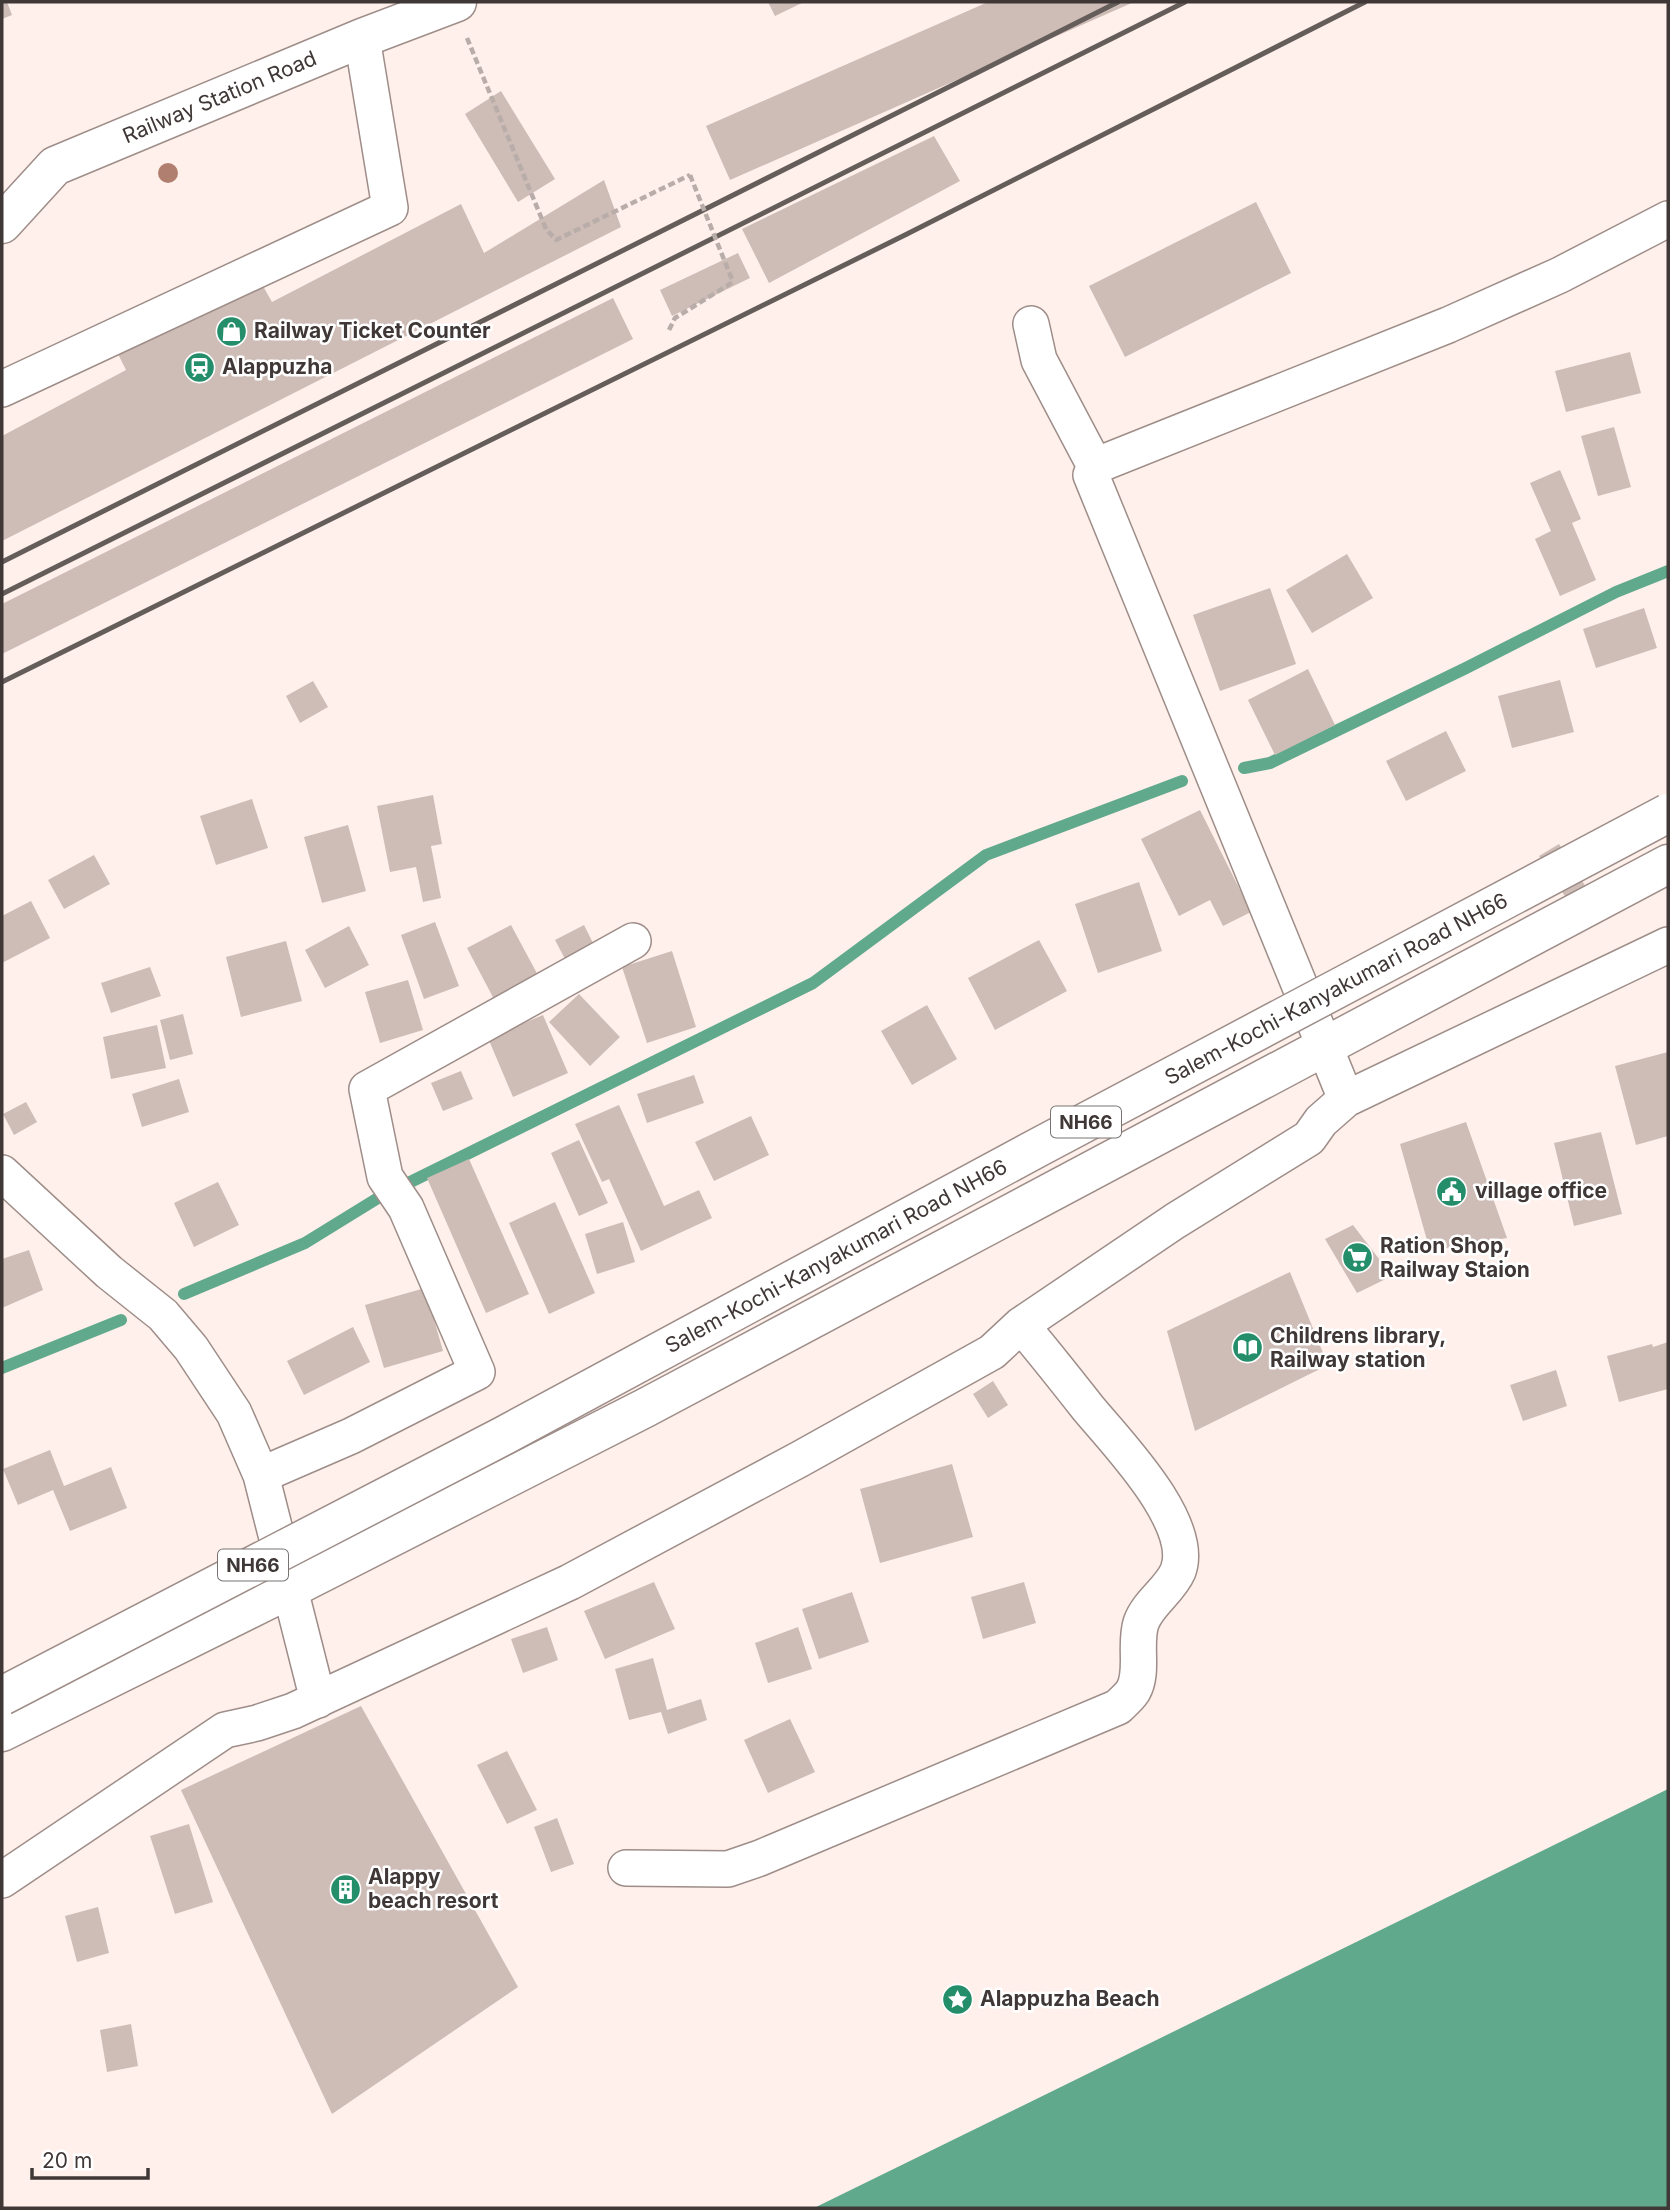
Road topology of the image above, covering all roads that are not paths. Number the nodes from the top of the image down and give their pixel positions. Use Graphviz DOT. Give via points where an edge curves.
graph roads {
  1 [pos="455,3"];
  2 [pos="362,38"];
  3 [pos="1668,219"];
  4 [pos="2,224"];
  5 [pos="1031,324"];
  6 [pos="2,389"];
  7 [pos="1095,466"];
  8 [pos="1668,813"];
  9 [pos="1668,864"];
  10 [pos="633,941"];
  11 [pos="1668,945"];
  12 [pos="1325,1047"];
  13 [pos="1346,1099"];
  14 [pos="2,1173"];
  15 [pos="1021,1325"];
  16 [pos="261,1475"];
  17 [pos="290,1589"];
  18 [pos="2,1696"];
  19 [pos="318,1700"];
  20 [pos="2,1732"];
  21 [pos="626,1868"];
  22 [pos="2,1880"];
  1 -- 2 [label="main road, Railway Station Road"];
  2 -- 4 [label="main road, Railway Station Road" via="55,166"];
  2 -- 6 [label="street" via="390,208"];
  3 -- 7 [label="street" via="1560,275 1448,325"];
  5 -- 7 [label="street" via="1039,360"];
  7 -- 12 [label="street" via="1091,475"];
  8 -- 18 [label="main road, Salem-Kochi-Kanyakumari Road NH66 / NH66, bridge" via="505,1435"];
  9 -- 12 [label="main road"];
  10 -- 16 [label="street" via="367,1089 386,1177 406,1208 477,1372 351,1436"];
  11 -- 13 [label="street"];
  12 -- 13 [label="street"];
  12 -- 17 [label="main road" via="645,1408"];
  13 -- 15 [label="street" via="1309,1138"];
  14 -- 16 [label="street" via="163,1315 234,1413"];
  15 -- 19 [label="street" via="992,1352 606,1563"];
  15 -- 21 [label="street" via="1145,1475 1179,1541 1178,1572 1142,1620 1133,1691 1118,1707 760,1858 728,1869"];
  16 -- 17 [label="street"];
  17 -- 19 [label="street"];
  17 -- 20 [label="main road"];
  19 -- 22 [label="street" via="225,1730"];
}
